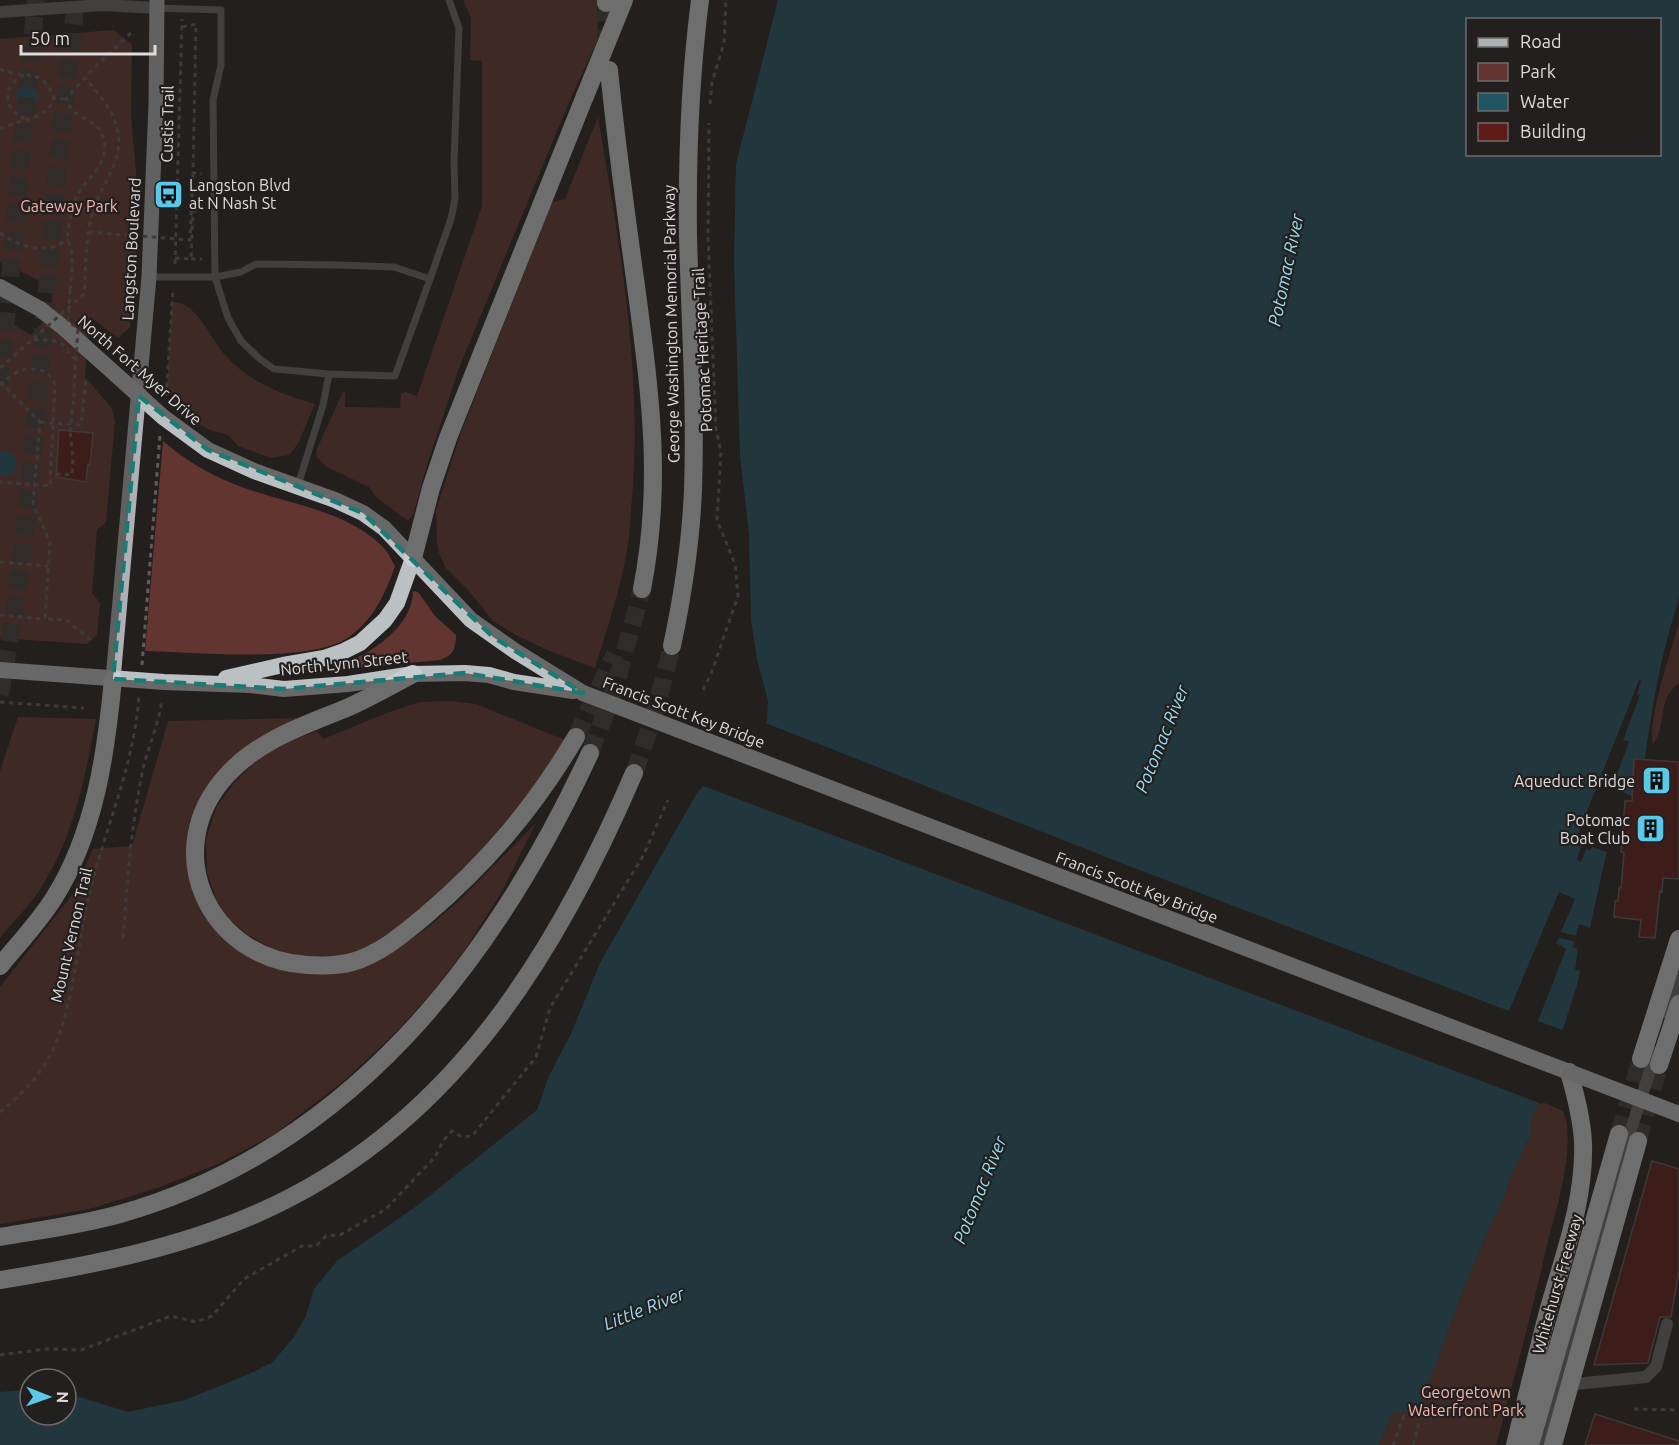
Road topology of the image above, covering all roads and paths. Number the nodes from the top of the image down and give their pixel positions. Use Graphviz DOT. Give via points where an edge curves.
graph roads {
  1 [pos="449,0"];
  2 [pos="700,0"];
  3 [pos="726,0"];
  4 [pos="612,1"];
  5 [pos="107,3"];
  6 [pos="157,4"];
  7 [pos="0,12"];
  8 [pos="131,33"];
  9 [pos="0,69"];
  10 [pos="609,70"];
  11 [pos="25,74"];
  12 [pos="85,78"];
  13 [pos="54,98"];
  14 [pos="66,99"];
  15 [pos="27,119"];
  16 [pos="0,129"];
  17 [pos="193,173"];
  18 [pos="201,183"];
  19 [pos="201,192"];
  20 [pos="89,232"];
  21 [pos="0,233"];
  22 [pos="68,239"];
  23 [pos="191,259"];
  24 [pos="202,259"];
  25 [pos="149,277"];
  26 [pos="215,277"];
  27 [pos="430,279"];
  28 [pos="0,287"];
  29 [pos="172,296"];
  30 [pos="69,307"];
  31 [pos="33,339"];
  32 [pos="76,361"];
  33 [pos="0,368"];
  34 [pos="330,374"];
  35 [pos="86,378"];
  36 [pos="1,384"];
  37 [pos="167,388"];
  38 [pos="139,396"];
  39 [pos="40,422"];
  40 [pos="53,423"];
  41 [pos="158,448"];
  42 [pos="56,474"];
  43 [pos="0,482"];
  44 [pos="34,484"];
  45 [pos="298,485"];
  46 [pos="413,558"];
  47 [pos="0,562"];
  48 [pos="48,566"];
  49 [pos="642,588"];
  50 [pos="0,615"];
  51 [pos="45,618"];
  52 [pos="92,640"];
  53 [pos="144,641"];
  54 [pos="672,646"];
  55 [pos="0,670"];
  56 [pos="414,674"];
  57 [pos="113,679"];
  58 [pos="164,682"];
  59 [pos="198,684"];
  60 [pos="703,690"];
  61 [pos="583,693"];
  62 [pos="0,702"];
  63 [pos="84,708"];
  64 [pos="138,710"];
  65 [pos="576,737"];
  66 [pos="590,753"];
  67 [pos="634,773"];
  68 [pos="123,938"];
  69 [pos="1679,939"];
  70 [pos="0,966"];
  71 [pos="1679,979"];
  72 [pos="1679,1004"];
  73 [pos="1641,1059"];
  74 [pos="1659,1065"];
  75 [pos="1569,1072"];
  76 [pos="0,1112"];
  77 [pos="1679,1114"];
  78 [pos="1619,1134"];
  79 [pos="1638,1141"];
  80 [pos="0,1237"];
  81 [pos="0,1280"];
  82 [pos="1667,1324"];
  83 [pos="1558,1386"];
  84 [pos="1634,1409"];
  85 [pos="1679,1410"];
  86 [pos="1513,1412"];
  87 [pos="1420,1417"];
  88 [pos="1392,1445"];
  89 [pos="1413,1445"];
  90 [pos="1515,1445"];
  91 [pos="1530,1445"];
  92 [pos="1539,1445"];
  93 [pos="1554,1445"];
  1 -- 27 [label="lane" via="459,28 455,199"];
  2 -- 54 [label="highway, George Washington Memorial Parkway" via="688,171 693,490"];
  3 -- 60 [label="path, Potomac Heritage Trail" via="724,43 712,82 709,115 708,237 716,429 721,452 717,520 735,564 738,596"];
  4 -- 46 [label="highway, bridge" via="585,96 448,438"];
  5 -- 6 [label="street"];
  5 -- 7 [label="street"];
  6 -- 25 [label="main road, Langston Boulevard"];
  6 -- 26 [label="lane" via="221,10 221,65 213,100"];
  8 -- 12 [label="path"];
  9 -- 11 [label="path"];
  10 -- 49 [label="highway, George Washington Memorial Parkway" via="654,448 652,522"];
  11 -- 13 [label="path" via="41,78"];
  11 -- 15 [label="path" via="14,82 8,94 13,111"];
  12 -- 14 [label="path"];
  12 -- 20 [label="path, bridge" via="109,106 118,135 114,164 96,204"];
  13 -- 14 [label="path"];
  13 -- 15 [label="path" via="44,114"];
  14 -- 22 [label="path" via="77,116 96,125 105,147 99,167 76,198"];
  15 -- 16 [label="path"];
  17 -- 18 [label="path" via="202,173"];
  17 -- 20 [label="path, bridge" via="190,240"];
  17 -- 23 [label="path, Custis Trail" via="196,24 182,27 175,258"];
  19 -- 23 [label="path" via="200,211 193,211"];
  20 -- 30 [label="path, bridge" via="84,294"];
  21 -- 22 [label="path" via="34,248 52,248"];
  22 -- 30 [label="path, bridge" via="73,256"];
  23 -- 24 [label="path"];
  25 -- 26 [label="lane"];
  25 -- 38 [label="main road, Langston Boulevard"];
  26 -- 27 [label="lane" via="241,272 256,264 394,267"];
  26 -- 34 [label="lane" via="228,318 241,341 260,360 274,369"];
  27 -- 34 [label="lane" via="395,376"];
  28 -- 38 [label="highway, North Fort Myer Drive" via="48,315"];
  29 -- 37 [label="path"];
  30 -- 31 [label="path, bridge"];
  30 -- 32 [label="path, bridge" via="68,321 78,328"];
  31 -- 32 [label="path, bridge" via="58,340"];
  31 -- 33 [label="path, bridge"];
  32 -- 42 [label="path, bridge" via="70,441 72,475"];
  34 -- 45 [label="lane"];
  35 -- 40 [label="path" via="81,425"];
  36 -- 39 [label="path"];
  36 -- 40 [label="path" via="16,372 32,368 47,372 55,384"];
  38 -- 45 [label="highway, North Fort Myer Drive" via="208,450"];
  38 -- 57 [label="main road, Langston Boulevard"];
  39 -- 40 [label="path"];
  39 -- 44 [label="path"];
  40 -- 44 [label="path" via="50,486"];
  41 -- 53 [label="path"];
  43 -- 44 [label="path"];
  44 -- 48 [label="path" via="33,504 50,542"];
  45 -- 46 [label="highway, North Fort Myer Drive" via="363,513"];
  46 -- 59 [label="highway" via="397,603 360,643 324,658"];
  46 -- 61 [label="highway, North Fort Myer Drive" via="471,620"];
  47 -- 48 [label="path"];
  48 -- 51 [label="path"];
  50 -- 51 [label="path"];
  51 -- 52 [label="path" via="66,620"];
  55 -- 57 [label="highway, North Lynn Street"];
  56 -- 59 [label="highway, North Lynn Street" via="284,689"];
  56 -- 61 [label="highway, North Lynn Street" via="489,675"];
  56 -- 65 [label="highway" via="270,741 240,762 211,795 197,832 195,859 200,887 213,914 248,948 285,962 329,966 354,961 389,944 455,890 492,853 538,796"];
  57 -- 58 [label="highway, North Lynn Street"];
  57 -- 70 [label="highway" via="101,775 76,853 54,898"];
  58 -- 59 [label="highway, North Lynn Street"];
  58 -- 68 [label="path" via="161,710 145,760 134,816"];
  61 -- 75 [label="highway, Francis Scott Key Bridge, bridge"];
  62 -- 63 [label="path"];
  64 -- 76 [label="path, Mount Vernon Trail" via="124,781 88,898 69,1003 50,1055 32,1081"];
  66 -- 80 [label="highway" via="530,867 476,950 416,1026 346,1094 267,1151 182,1192 121,1214"];
  67 -- 81 [label="highway" via="577,896 508,1007 444,1082 373,1145 320,1181 231,1224 109,1260"];
  69 -- 73 [label="highway"];
  71 -- 83 [label="street" via="1625,1148"];
  72 -- 74 [label="highway"];
  75 -- 77 [label="highway, Francis Scott Key Bridge, bridge"];
  75 -- 90 [label="highway" via="1581,1124 1581,1179"];
  78 -- 91 [label="highway, Whitehurst Freeway"];
  79 -- 93 [label="highway, bridge"];
  82 -- 83 [label="street" via="1656,1367 1646,1377"];
  83 -- 92 [label="street"];
  84 -- 85 [label="path"];
  86 -- 87 [label="path"];
  87 -- 88 [label="path" via="1404,1416"];
  87 -- 89 [label="path"];
}
